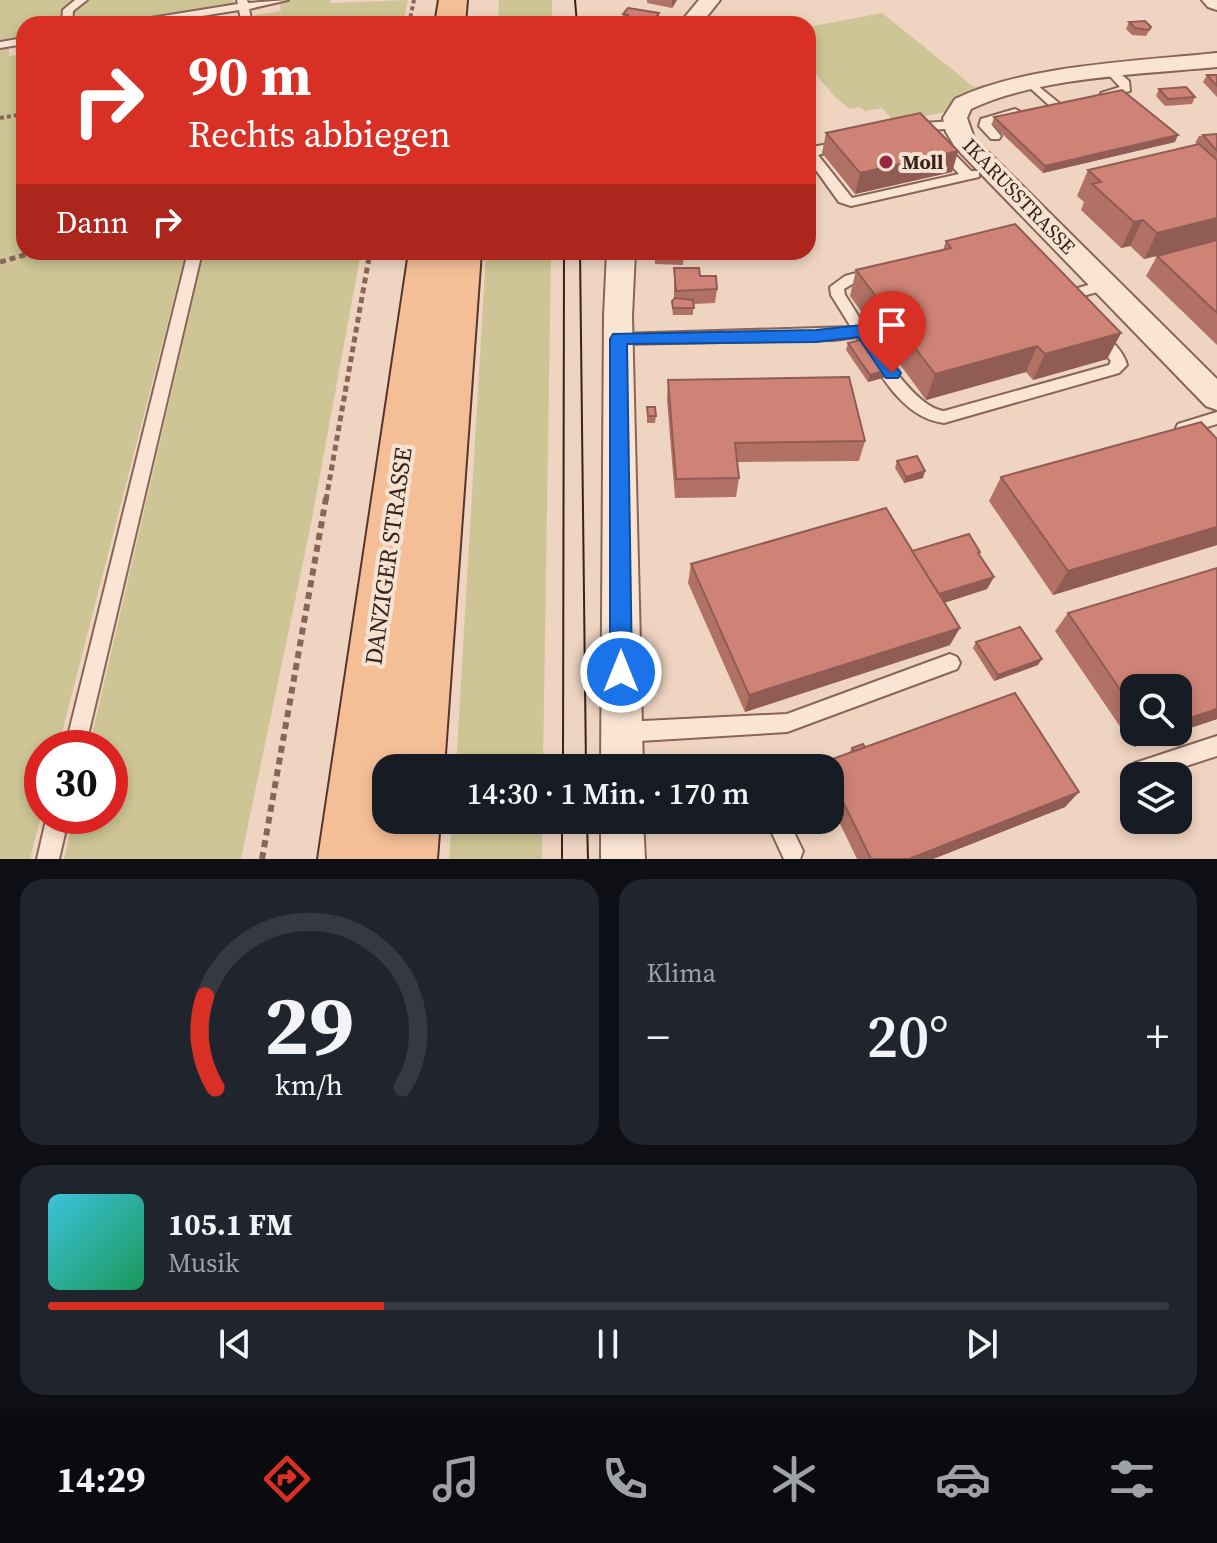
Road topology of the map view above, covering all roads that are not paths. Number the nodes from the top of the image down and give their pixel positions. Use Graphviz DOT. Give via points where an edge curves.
graph roads {
  1 [pos="82,0"];
  2 [pos="283,0"];
  3 [pos="710,0"];
  4 [pos="243,3"];
  5 [pos="68,16"];
  6 [pos="174,16"];
  7 [pos="697,16"];
  8 [pos="1217,60"];
  9 [pos="1112,72"];
  10 [pos="1096,97"];
  11 [pos="1040,102"];
  12 [pos="1068,103"];
  13 [pos="955,123"];
  14 [pos="985,126"];
  15 [pos="995,136"];
  16 [pos="858,140"];
  17 [pos="816,150"];
  18 [pos="816,162"];
  19 [pos="980,173"];
  20 [pos="193,260"];
  21 [pos="427,260"];
  22 [pos="461,260"];
  23 [pos="621,260"];
  24 [pos="896,267"];
  25 [pos="1106,285"];
  26 [pos="1061,297"];
  27 [pos="1090,328"];
  28 [pos="862,331"];
  29 [pos="619,339"];
  30 [pos="1217,398"];
  31 [pos="1217,418"];
  32 [pos="1172,431"];
  33 [pos="950,663"];
  34 [pos="79,730"];
  35 [pos="622,733"];
  36 [pos="1217,746"];
  37 [pos="417,754"];
  38 [pos="622,754"];
  39 [pos="1167,762"];
  40 [pos="54,834"];
  41 [pos="410,834"];
  42 [pos="622,834"];
  43 [pos="784,834"];
  44 [pos="792,851"];
  45 [pos="48,859"];
  46 [pos="348,859"];
  47 [pos="407,859"];
  48 [pos="623,859"];
  1 -- 5 [label="lane"];
  2 -- 4 [label="lane"];
  3 -- 7 [label="street"];
  4 -- 6 [label="lane"];
  8 -- 9 [label="street, IKARUSSTRASSE"];
  9 -- 10 [label="lane" via="1126,89"];
  9 -- 11 [label="street, IKARUSSTRASSE"];
  11 -- 12 [label="lane"];
  11 -- 13 [label="street, IKARUSSTRASSE" via="964,103"];
  11 -- 14 [label="lane" via="991,118"];
  13 -- 14 [label="lane"];
  13 -- 19 [label="street, IKARUSSTRASSE"];
  13 -- 19 [label="lane" via="916,128"];
  14 -- 15 [label="lane"];
  16 -- 17 [label="lane"];
  18 -- 19 [label="lane" via="851,202"];
  19 -- 25 [label="street, IKARUSSTRASSE"];
  20 -- 34 [label="lane"];
  21 -- 46 [label="main road, DANZIGER STRASSE"];
  22 -- 37 [label="main road, DANZIGER STRASSE"];
  23 -- 29 [label="street"];
  24 -- 28 [label="lane" via="837,287"];
  25 -- 26 [label="lane"];
  25 -- 30 [label="street, IKARUSSTRASSE"];
  27 -- 28 [label="lane" via="1118,359 1114,369 944,417 919,409"];
  28 -- 29 [label="lane"];
  29 -- 35 [label="street"];
  31 -- 32 [label="lane"];
  33 -- 35 [label="lane" via="787,723"];
  35 -- 38 [label="street"];
  36 -- 39 [label="lane"];
  40 -- 45 [label="lane"];
  41 -- 47 [label="main road"];
  42 -- 48 [label="street"];
  43 -- 44 [label="lane"];
}
